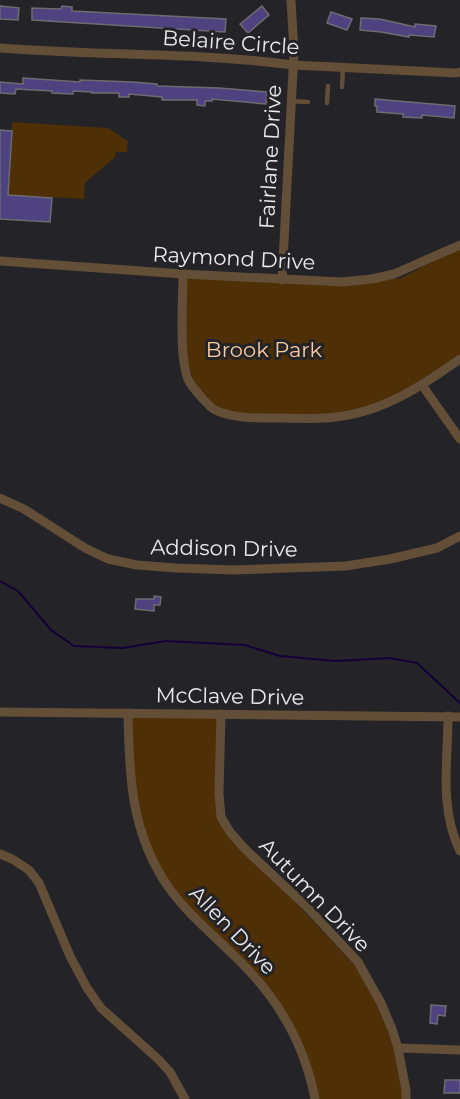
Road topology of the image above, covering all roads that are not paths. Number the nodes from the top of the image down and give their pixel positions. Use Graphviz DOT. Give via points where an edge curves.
graph roads {
  1 [pos="291,0"];
  2 [pos="0,48"];
  3 [pos="293,65"];
  4 [pos="343,67"];
  5 [pos="460,72"];
  6 [pos="328,87"];
  7 [pos="342,87"];
  8 [pos="291,101"];
  9 [pos="308,102"];
  10 [pos="327,104"];
  11 [pos="460,245"];
  12 [pos="0,261"];
  13 [pos="183,274"];
  14 [pos="282,280"];
  15 [pos="460,359"];
  16 [pos="422,386"];
  17 [pos="460,439"];
  18 [pos="0,498"];
  19 [pos="460,536"];
  20 [pos="0,712"];
  21 [pos="128,713"];
  22 [pos="221,714"];
  23 [pos="448,716"];
  24 [pos="460,717"];
  25 [pos="460,851"];
  26 [pos="0,854"];
  27 [pos="398,1048"];
  28 [pos="460,1050"];
  29 [pos="185,1099"];
  30 [pos="315,1099"];
  31 [pos="406,1099"];
  1 -- 3 [label="street, Fairlane Drive"];
  2 -- 3 [label="street, Belaire Circle"];
  3 -- 4 [label="street, Belaire Circle"];
  3 -- 8 [label="street, Fairlane Drive"];
  4 -- 5 [label="street, Belaire Circle"];
  4 -- 7 [label="lane"];
  6 -- 10 [label="lane"];
  8 -- 9 [label="lane"];
  8 -- 14 [label="street, Fairlane Drive"];
  11 -- 14 [label="street, Raymond Drive" via="394,274 372,279"];
  12 -- 13 [label="street, Raymond Drive"];
  13 -- 14 [label="street, Raymond Drive"];
  13 -- 16 [label="street" via="184,365 189,382 213,409 240,418 323,420 379,407"];
  15 -- 16 [label="street"];
  16 -- 17 [label="street"];
  18 -- 19 [label="street, Addison Drive" via="85,548 108,559 137,565 233,570 346,566 437,548"];
  20 -- 21 [label="street, McClave Drive"];
  21 -- 22 [label="street, McClave Drive"];
  21 -- 30 [label="street, Allen Drive" via="133,797 140,831 155,864 193,918 273,998 290,1025"];
  22 -- 23 [label="street, McClave Drive"];
  22 -- 27 [label="street, Autumn Drive" via="221,817 245,849 358,962 381,1003"];
  23 -- 24 [label="street, McClave Drive"];
  23 -- 25 [label="street" via="446,798"];
  26 -- 29 [label="street" via="29,870 39,883 87,988 101,1008 170,1072"];
  27 -- 28 [label="street"];
  27 -- 31 [label="street, Autumn Drive"];
}
